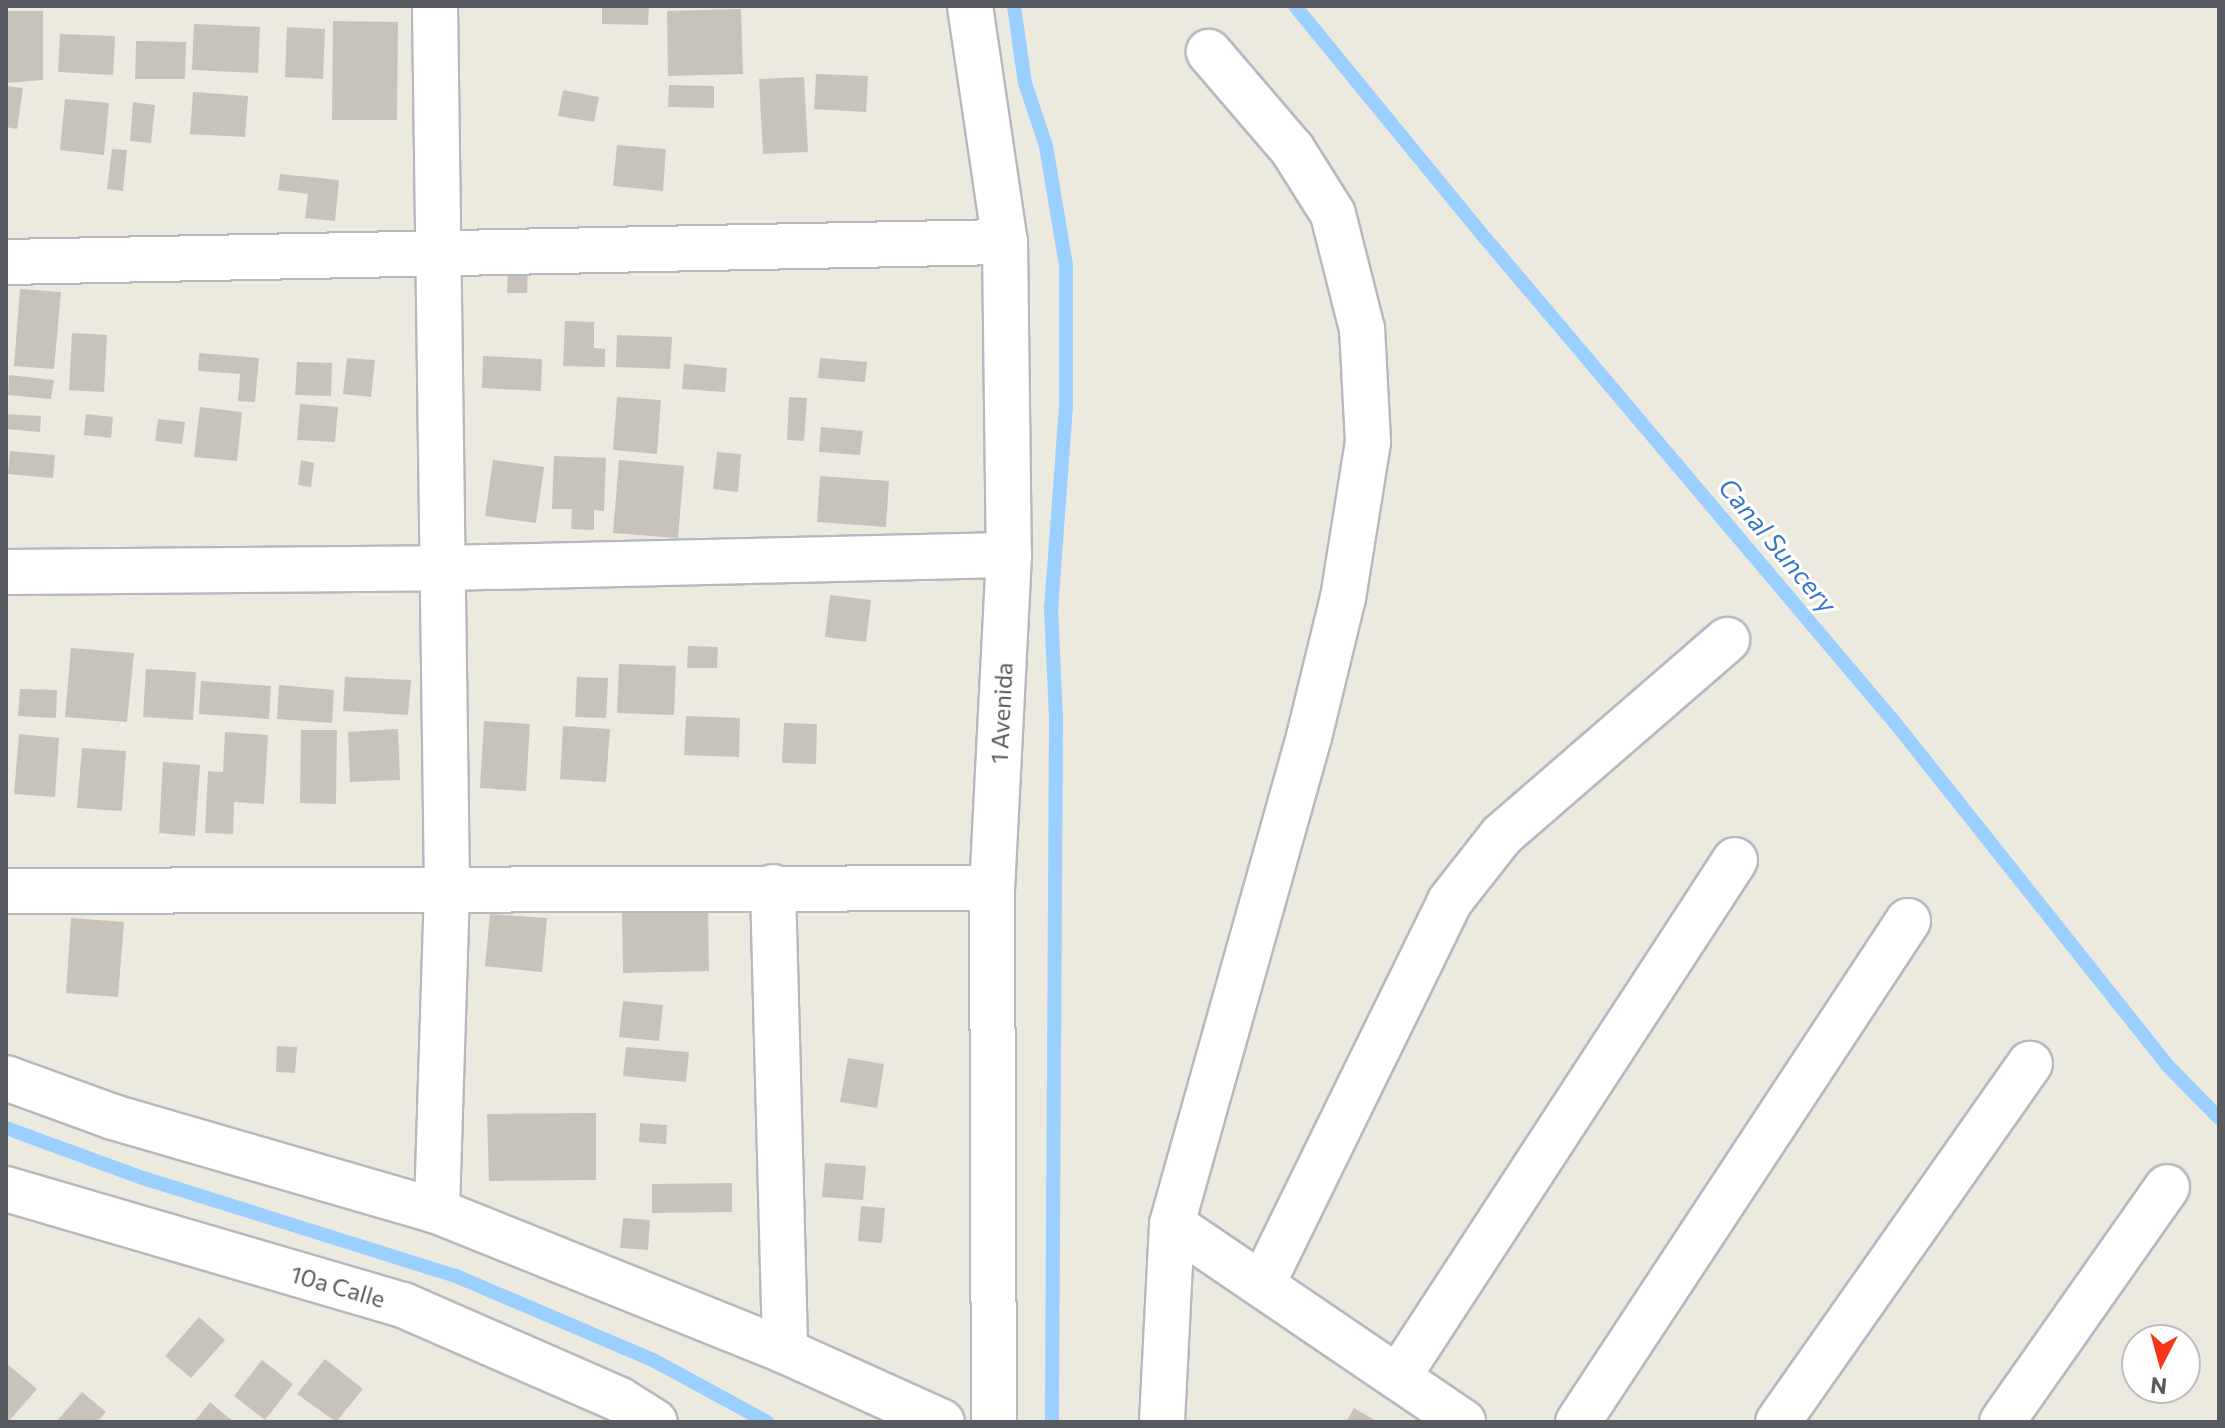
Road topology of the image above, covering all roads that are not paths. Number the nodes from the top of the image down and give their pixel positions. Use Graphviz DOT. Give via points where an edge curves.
graph roads {
  1 [pos="435,6"];
  2 [pos="970,6"];
  3 [pos="1209,52"];
  4 [pos="1005,242"];
  5 [pos="439,254"];
  6 [pos="6,262"];
  7 [pos="1009,555"];
  8 [pos="445,568"];
  9 [pos="6,572"];
  10 [pos="1727,640"];
  11 [pos="1735,860"];
  12 [pos="773,887"];
  13 [pos="992,888"];
  14 [pos="447,889"];
  15 [pos="6,891"];
  16 [pos="1908,921"];
  17 [pos="2030,1064"];
  18 [pos="6,1078"];
  19 [pos="2167,1187"];
  20 [pos="6,1189"];
  21 [pos="437,1211"];
  22 [pos="1172,1224"];
  23 [pos="1262,1285"];
  24 [pos="785,1351"];
  25 [pos="1398,1377"];
  26 [pos="655,1422"];
  27 [pos="942,1422"];
  28 [pos="994,1422"];
  29 [pos="1162,1422"];
  30 [pos="1463,1422"];
  31 [pos="1578,1422"];
  32 [pos="1778,1422"];
  33 [pos="2002,1422"];
  1 -- 5 [label="street"];
  2 -- 4 [label="street, 1 Avenida"];
  3 -- 22 [label="street" via="1292,149 1333,214 1362,329 1368,442 1343,598 1309,737"];
  4 -- 5 [label="street"];
  4 -- 7 [label="street, 1 Avenida"];
  5 -- 6 [label="street"];
  5 -- 8 [label="street"];
  7 -- 8 [label="street"];
  7 -- 13 [label="street, 1 Avenida"];
  8 -- 9 [label="street"];
  8 -- 14 [label="street"];
  10 -- 23 [label="street" via="1502,835 1450,901"];
  11 -- 25 [label="street"];
  12 -- 13 [label="street"];
  12 -- 14 [label="street"];
  12 -- 24 [label="street"];
  13 -- 28 [label="street, 1 Avenida"];
  14 -- 15 [label="street"];
  14 -- 21 [label="street"];
  16 -- 31 [label="street"];
  17 -- 32 [label="street"];
  18 -- 21 [label="street" via="113,1117"];
  19 -- 33 [label="street"];
  20 -- 26 [label="street, 10a Calle" via="403,1305 620,1400"];
  21 -- 24 [label="street"];
  22 -- 23 [label="street"];
  22 -- 29 [label="street"];
  23 -- 25 [label="street"];
  24 -- 27 [label="street"];
  25 -- 30 [label="street"];
}
